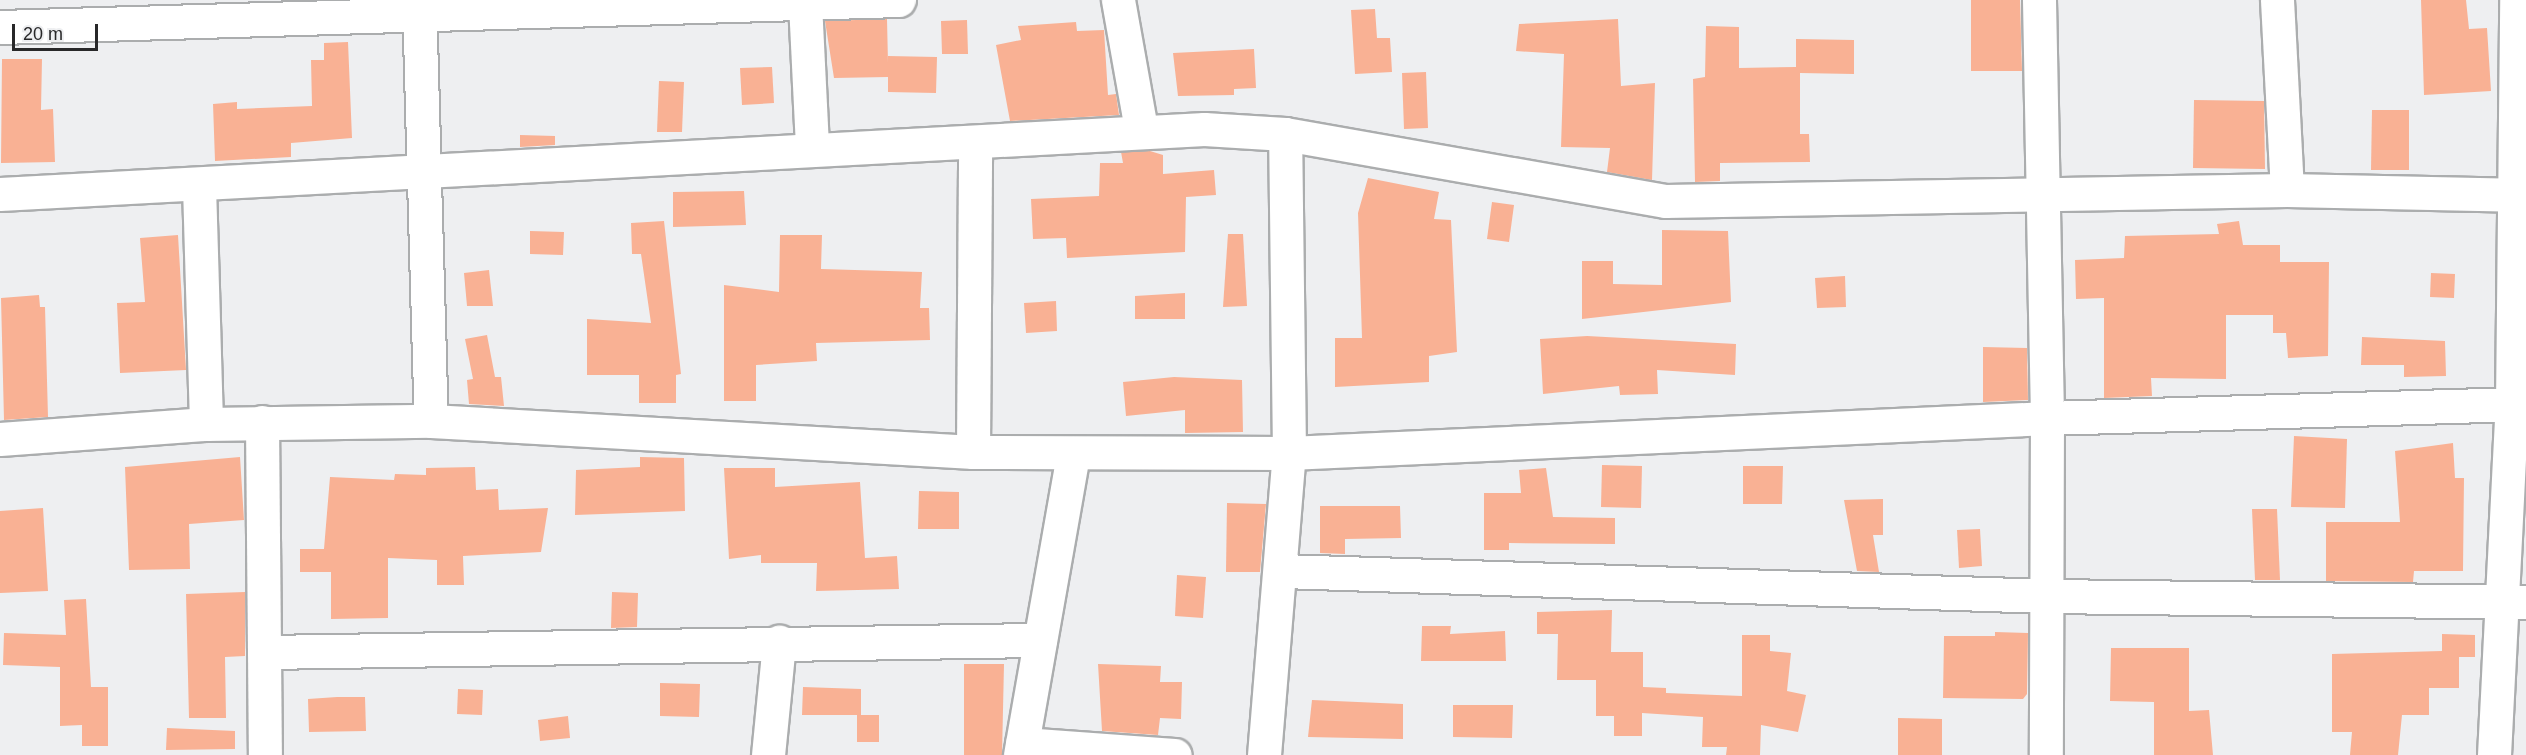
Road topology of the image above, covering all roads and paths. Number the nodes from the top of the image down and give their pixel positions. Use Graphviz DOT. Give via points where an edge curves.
graph roads {
  1 [pos="899,0"];
  2 [pos="1118,0"];
  3 [pos="2039,0"];
  4 [pos="2277,0"];
  5 [pos="2516,0"];
  6 [pos="805,3"];
  7 [pos="419,7"];
  8 [pos="0,27"];
  9 [pos="1141,129"];
  10 [pos="1285,134"];
  11 [pos="975,142"];
  12 [pos="812,148"];
  13 [pos="423,173"];
  14 [pos="199,186"];
  15 [pos="2287,190"];
  16 [pos="0,194"];
  17 [pos="2520,195"];
  18 [pos="2044,197"];
  19 [pos="2519,404"];
  20 [pos="2047,418"];
  21 [pos="431,421"];
  22 [pos="262,422"];
  23 [pos="206,424"];
  24 [pos="0,439"];
  25 [pos="973,452"];
  26 [pos="1289,453"];
  27 [pos="1072,455"];
  28 [pos="1282,571"];
  29 [pos="2046,596"];
  30 [pos="2512,602"];
  31 [pos="1040,640"];
  32 [pos="779,642"];
  33 [pos="264,652"];
  34 [pos="1021,750"];
  35 [pos="266,755"];
  36 [pos="768,755"];
  37 [pos="1175,755"];
  38 [pos="1264,755"];
  39 [pos="2046,755"];
  40 [pos="2494,755"];
  1 -- 6 [label="street"];
  2 -- 9 [label="street"];
  3 -- 18 [label="street"];
  4 -- 15 [label="street"];
  5 -- 17 [label="street"];
  6 -- 7 [label="street"];
  6 -- 12 [label="street"];
  7 -- 8 [label="street"];
  7 -- 13 [label="street"];
  9 -- 10 [label="street"];
  9 -- 11 [label="street"];
  10 -- 18 [label="street" via="1646,200"];
  10 -- 26 [label="street"];
  11 -- 12 [label="street"];
  11 -- 25 [label="street"];
  12 -- 13 [label="street"];
  13 -- 14 [label="street"];
  13 -- 21 [label="street"];
  14 -- 16 [label="street"];
  14 -- 23 [label="street"];
  15 -- 17 [label="street"];
  15 -- 18 [label="street"];
  17 -- 19 [label="street"];
  18 -- 20 [label="street"];
  19 -- 20 [label="street"];
  19 -- 30 [label="street"];
  20 -- 26 [label="street"];
  20 -- 29 [label="street"];
  21 -- 22 [label="street"];
  21 -- 25 [label="street"];
  22 -- 23 [label="street"];
  22 -- 33 [label="street"];
  23 -- 24 [label="street"];
  25 -- 27 [label="street"];
  26 -- 27 [label="street"];
  26 -- 28 [label="street"];
  27 -- 31 [label="street"];
  28 -- 29 [label="street"];
  28 -- 38 [label="street"];
  29 -- 30 [label="street"];
  29 -- 39 [label="street"];
  30 -- 40 [label="street"];
  31 -- 32 [label="street"];
  31 -- 34 [label="street"];
  32 -- 33 [label="street"];
  32 -- 36 [label="street"];
  33 -- 35 [label="street"];
  34 -- 37 [label="street"];
}
